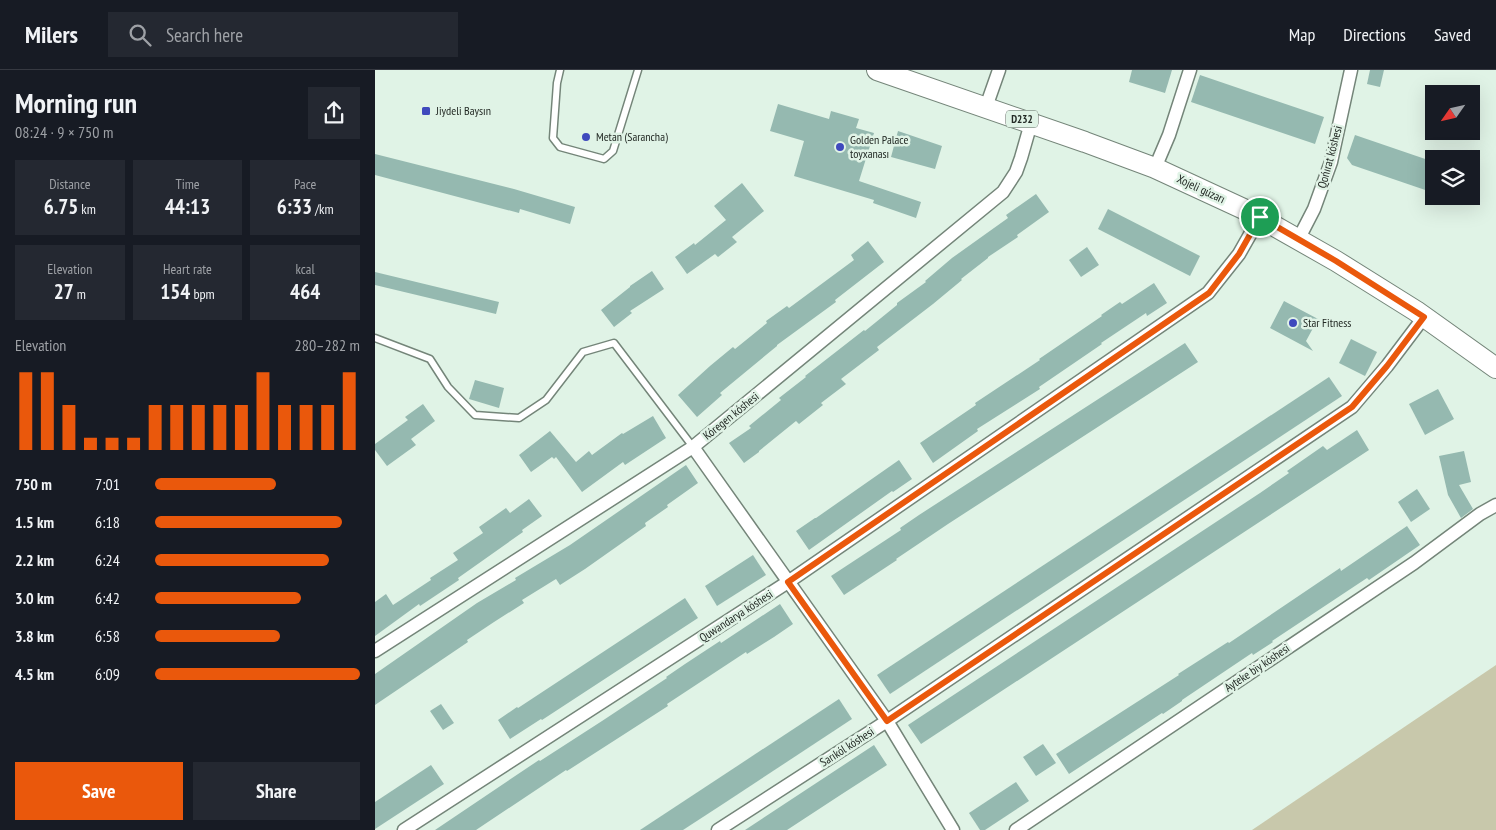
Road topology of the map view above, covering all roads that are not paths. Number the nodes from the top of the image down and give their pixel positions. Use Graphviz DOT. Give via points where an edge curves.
graph roads {
  1 [pos="560,70"];
  2 [pos="637,70"];
  3 [pos="877,70"];
  4 [pos="999,70"];
  5 [pos="1190,70"];
  6 [pos="1351,70"];
  7 [pos="986,107"];
  8 [pos="1031,123"];
  9 [pos="1155,168"];
  10 [pos="1260,217"];
  11 [pos="1298,240"];
  12 [pos="1424,317"];
  13 [pos="375,338"];
  14 [pos="1496,368"];
  15 [pos="693,447"];
  16 [pos="1496,505"];
  17 [pos="788,582"];
  18 [pos="375,651"];
  19 [pos="887,721"];
  20 [pos="405,830"];
  21 [pos="718,830"];
  22 [pos="953,830"];
  23 [pos="1016,830"];
  1 -- 2 [label="lane" via="553,138 560,147 604,159 613,151"];
  3 -- 7 [label="main road, Xojeli gúzarı / D232"];
  4 -- 7 [label="street"];
  5 -- 9 [label="street"];
  6 -- 11 [label="street, Qońırat kóshesi" via="1331,162 1314,209"];
  7 -- 8 [label="main road, Xojeli gúzarı / D232"];
  8 -- 9 [label="main road, Xojeli gúzarı / D232"];
  8 -- 15 [label="street, Kóregen kóshesi" via="1016,172 1003,192"];
  9 -- 10 [label="main road, Xojeli gúzarı / D232"];
  10 -- 11 [label="main road, Xojeli gúzarı / D232"];
  10 -- 17 [label="street, Quwandarya kóshesi" via="1239,254 1209,293"];
  11 -- 12 [label="main road, Xojeli gúzarı / D232"];
  12 -- 14 [label="main road, Xojeli gúzarı / D232"];
  12 -- 19 [label="street, Sarıkól kóshesi" via="1352,407"];
  13 -- 15 [label="lane" via="430,358 448,387 475,415 519,418 546,400 583,352 614,343"];
  15 -- 17 [label="street"];
  15 -- 18 [label="street, Kóregen kóshesi"];
  16 -- 23 [label="street, Ayteke biy kóshesi"];
  17 -- 19 [label="street"];
  17 -- 20 [label="street, Quwandarya kóshesi"];
  19 -- 21 [label="street, Sarıkól kóshesi"];
  19 -- 22 [label="street"];
}
